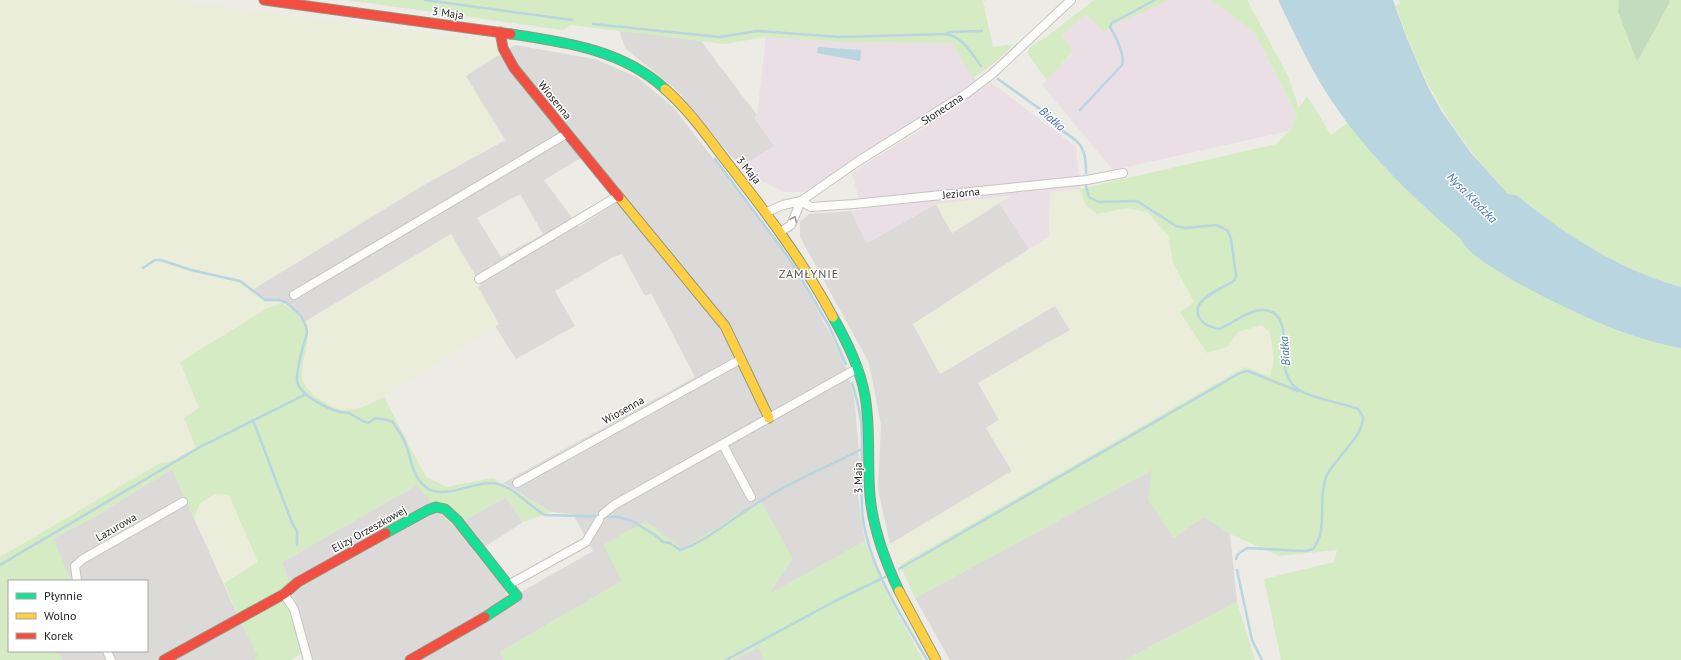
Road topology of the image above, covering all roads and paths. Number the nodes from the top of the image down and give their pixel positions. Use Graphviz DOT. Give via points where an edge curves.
graph roads {
  1 [pos="264,0"];
  2 [pos="1071,0"];
  3 [pos="500,32"];
  4 [pos="566,134"];
  5 [pos="1123,173"];
  6 [pos="618,196"];
  7 [pos="801,201"];
  8 [pos="767,212"];
  9 [pos="780,232"];
  10 [pos="479,279"];
  11 [pos="294,295"];
  12 [pos="741,359"];
  13 [pos="858,368"];
  14 [pos="769,418"];
  15 [pos="723,445"];
  16 [pos="517,483"];
  17 [pos="751,497"];
  18 [pos="183,502"];
  19 [pos="77,580"];
  20 [pos="508,585"];
  21 [pos="284,594"];
  22 [pos="164,660"];
  23 [pos="308,660"];
  24 [pos="410,660"];
  25 [pos="936,660"];
  1 -- 3 [label="street, 3 Maja"];
  2 -- 7 [label="street, Słoneczna" via="1036,35 973,88"];
  3 -- 4 [label="street, Wiosenna" via="502,49 506,57"];
  3 -- 8 [label="street, 3 Maja" via="584,46 627,63 653,79 686,110"];
  4 -- 6 [label="street, Wiosenna"];
  4 -- 11 [label="street"];
  5 -- 7 [label="street, Jeziorna" via="1087,180 854,204 811,207"];
  6 -- 10 [label="street"];
  6 -- 12 [label="street, Wiosenna" via="725,326"];
  7 -- 8 [label="street, Słoneczna"];
  9 -- 7 [label="street, one-way" via="791,225"];
  8 -- 9 [label="street, 3 Maja"];
  9 -- 13 [label="street, 3 Maja" via="827,306"];
  12 -- 14 [label="street, Wiosenna"];
  12 -- 16 [label="street, Wiosenna"];
  13 -- 14 [label="street"];
  13 -- 25 [label="street, 3 Maja" via="868,416 870,499 877,536 890,572"];
  14 -- 15 [label="street"];
  15 -- 17 [label="street"];
  15 -- 20 [label="street" via="605,510 586,542"];
  18 -- 19 [label="street, Lazurowa" via="83,559 75,566"];
  20 -- 21 [label="street, Elizy Orzeszkowej" via="457,520 445,509 436,507 305,578"];
  20 -- 24 [label="street, Elizy Orzeszkowej" via="517,596"];
  21 -- 22 [label="street"];
  21 -- 23 [label="street" via="294,609"];
}
